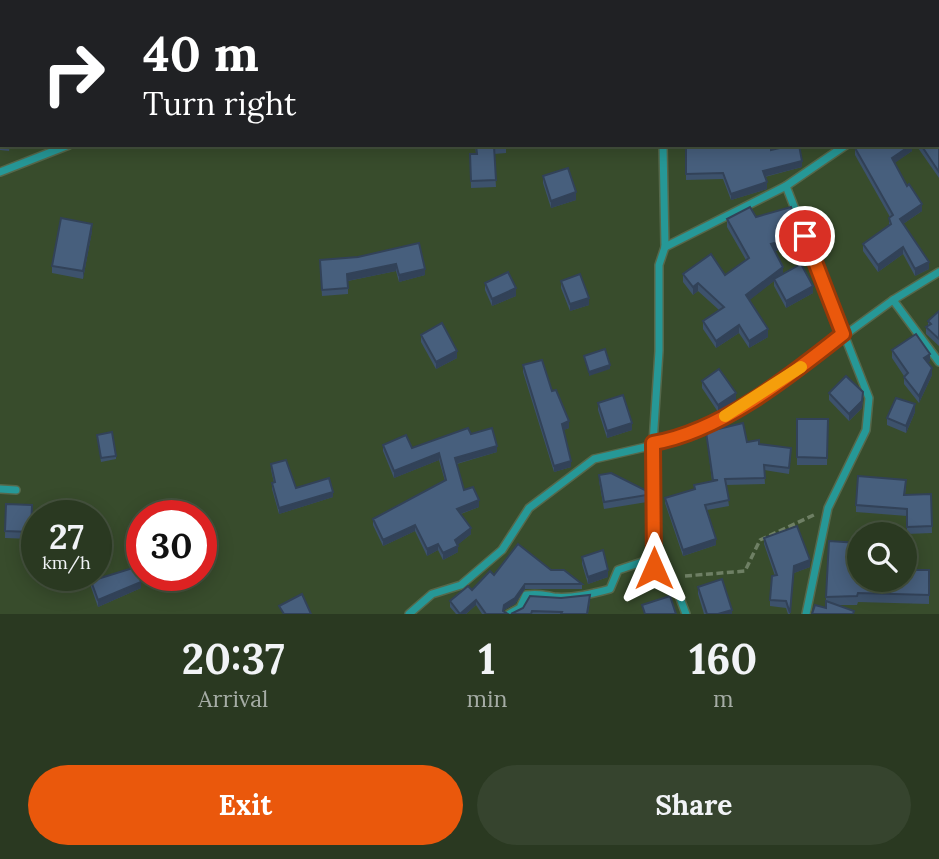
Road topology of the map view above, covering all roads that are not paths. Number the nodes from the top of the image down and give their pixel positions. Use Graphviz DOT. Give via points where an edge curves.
graph roads {
  1 [pos="64,147"];
  2 [pos="663,147"];
  3 [pos="843,147"];
  4 [pos="0,172"];
  5 [pos="786,186"];
  6 [pos="665,247"];
  7 [pos="939,272"];
  8 [pos="893,300"];
  9 [pos="843,334"];
  10 [pos="939,362"];
  11 [pos="653,443"];
  12 [pos="0,489"];
  13 [pos="16,490"];
  14 [pos="654,558"];
  15 [pos="409,614"];
  16 [pos="509,614"];
  17 [pos="686,614"];
  18 [pos="806,614"];
  1 -- 4 [label="street"];
  2 -- 6 [label="street"];
  3 -- 5 [label="street"];
  5 -- 6 [label="street"];
  5 -- 9 [label="street"];
  6 -- 11 [label="street" via="659,265 660,351"];
  7 -- 8 [label="street"];
  8 -- 9 [label="street"];
  8 -- 10 [label="street"];
  9 -- 11 [label="street" via="711,425 680,439"];
  9 -- 18 [label="street" via="869,398 866,430 828,508"];
  11 -- 14 [label="street"];
  11 -- 15 [label="street" via="594,459 528,508 502,550 461,585 432,594"];
  12 -- 13 [label="street"];
  14 -- 16 [label="street" via="618,570 610,589 584,597 541,592 526,595 520,608"];
  14 -- 17 [label="street" via="654,568 672,577"];
}
